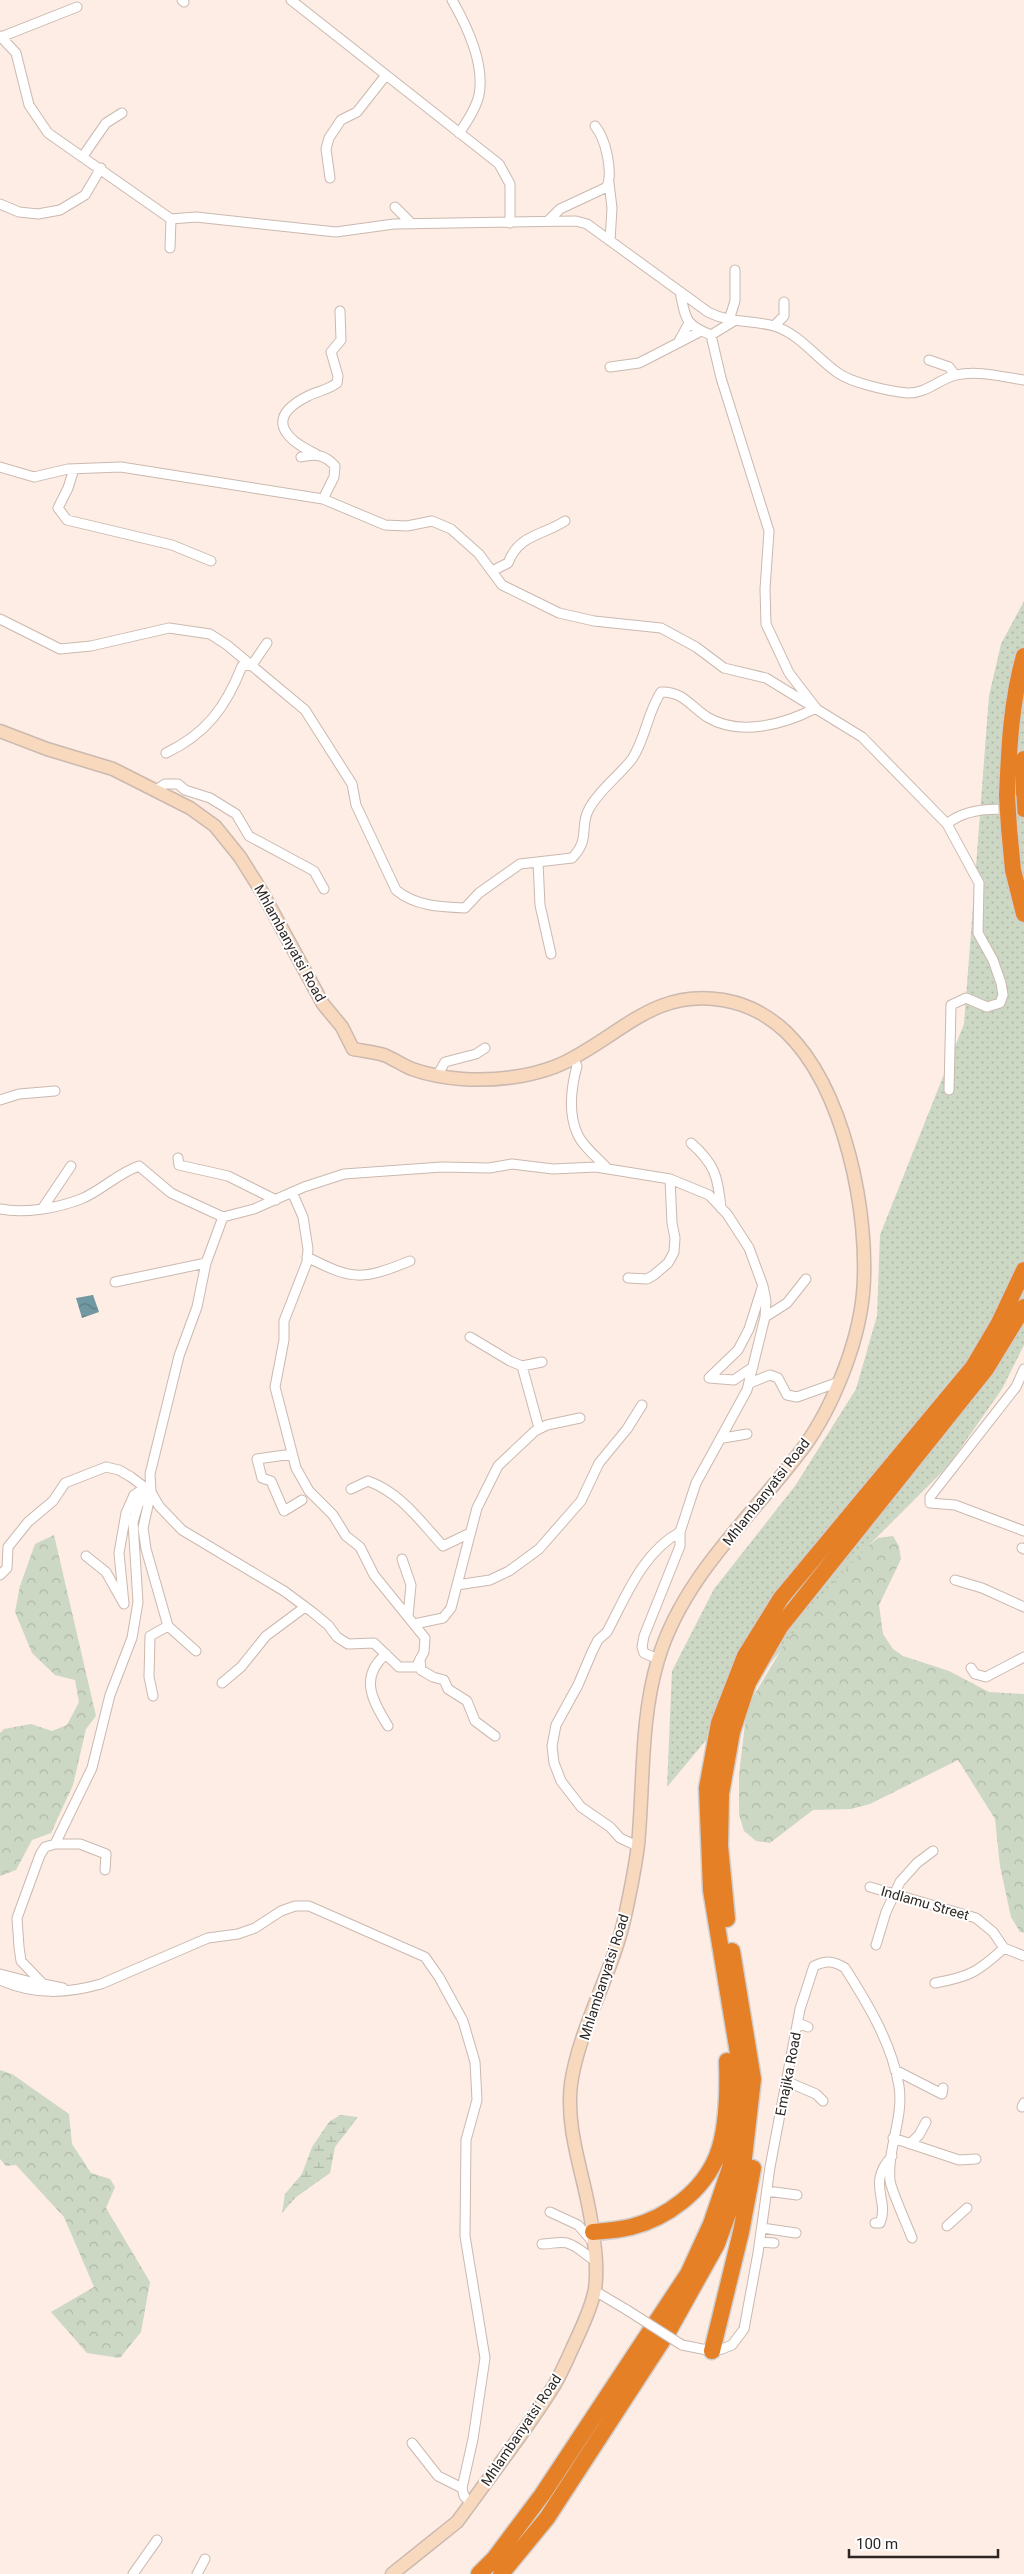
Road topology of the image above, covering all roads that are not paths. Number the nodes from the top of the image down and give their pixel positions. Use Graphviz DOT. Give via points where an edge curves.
graph roads {
  1 [pos="291,0"];
  2 [pos="452,0"];
  3 [pos="77,7"];
  4 [pos="0,37"];
  5 [pos="386,75"];
  6 [pos="122,113"];
  7 [pos="595,126"];
  8 [pos="460,133"];
  9 [pos="83,156"];
  10 [pos="101,168"];
  11 [pos="330,178"];
  12 [pos="609,184"];
  13 [pos="0,204"];
  14 [pos="395,207"];
  15 [pos="172,219"];
  16 [pos="549,220"];
  17 [pos="510,223"];
  18 [pos="412,224"];
  19 [pos="610,241"];
  20 [pos="170,248"];
  21 [pos="735,270"];
  22 [pos="680,292"];
  23 [pos="784,302"];
  24 [pos="340,311"];
  25 [pos="731,320"];
  26 [pos="689,323"];
  27 [pos="774,326"];
  28 [pos="701,331"];
  29 [pos="711,335"];
  30 [pos="678,343"];
  31 [pos="929,360"];
  32 [pos="610,367"];
  33 [pos="955,376"];
  34 [pos="1024,380"];
  35 [pos="316,454"];
  36 [pos="301,457"];
  37 [pos="0,467"];
  38 [pos="74,468"];
  39 [pos="323,499"];
  40 [pos="565,521"];
  41 [pos="211,561"];
  42 [pos="492,571"];
  43 [pos="0,619"];
  44 [pos="267,643"];
  45 [pos="1024,656"];
  46 [pos="252,665"];
  47 [pos="816,708"];
  48 [pos="0,731"];
  49 [pos="166,753"];
  50 [pos="1024,759"];
  51 [pos="156,790"];
  52 [pos="1020,803"];
  53 [pos="947,824"];
  54 [pos="538,862"];
  55 [pos="324,889"];
  56 [pos="1024,914"];
  57 [pos="551,954"];
  58 [pos="485,1048"];
  59 [pos="573,1058"];
  60 [pos="437,1076"];
  61 [pos="948,1090"];
  62 [pos="54,1091"];
  63 [pos="0,1100"];
  64 [pos="691,1143"];
  65 [pos="178,1158"];
  66 [pos="71,1166"];
  67 [pos="608,1169"];
  68 [pos="670,1179"];
  69 [pos="292,1192"];
  70 [pos="276,1200"];
  71 [pos="721,1208"];
  72 [pos="0,1209"];
  73 [pos="42,1209"];
  74 [pos="223,1218"];
  75 [pos="307,1257"];
  76 [pos="410,1261"];
  77 [pos="206,1263"];
  78 [pos="1024,1270"];
  79 [pos="628,1278"];
  80 [pos="806,1279"];
  81 [pos="115,1282"];
  82 [pos="763,1286"];
  83 [pos="1024,1307"];
  84 [pos="765,1316"];
  85 [pos="470,1337"];
  86 [pos="542,1362"];
  87 [pos="522,1366"];
  88 [pos="753,1367"];
  89 [pos="1024,1369"];
  90 [pos="839,1382"];
  91 [pos="750,1383"];
  92 [pos="642,1405"];
  93 [pos="580,1418"];
  94 [pos="539,1428"];
  95 [pos="747,1434"];
  96 [pos="723,1438"];
  97 [pos="292,1454"];
  98 [pos="351,1489"];
  99 [pos="151,1492"];
  100 [pos="302,1500"];
  101 [pos="1024,1531"];
  102 [pos="680,1532"];
  103 [pos="470,1533"];
  104 [pos="86,1556"];
  105 [pos="402,1559"];
  106 [pos="0,1575"];
  107 [pos="955,1580"];
  108 [pos="457,1585"];
  109 [pos="305,1607"];
  110 [pos="1024,1607"];
  111 [pos="408,1616"];
  112 [pos="414,1624"];
  113 [pos="168,1626"];
  114 [pos="196,1651"];
  115 [pos="386,1654"];
  116 [pos="1024,1657"];
  117 [pos="420,1659"];
  118 [pos="658,1659"];
  119 [pos="971,1668"];
  120 [pos="222,1683"];
  121 [pos="153,1696"];
  122 [pos="388,1726"];
  123 [pos="495,1736"];
  124 [pos="55,1844"];
  125 [pos="638,1846"];
  126 [pos="933,1851"];
  127 [pos="105,1870"];
  128 [pos="870,1887"];
  129 [pos="896,1895"];
  130 [pos="876,1945"];
  131 [pos="1004,1948"];
  132 [pos="722,1956"];
  133 [pos="1024,1956"];
  134 [pos="0,1974"];
  135 [pos="0,1980"];
  136 [pos="934,1983"];
  137 [pos="43,1984"];
  138 [pos="76,1990"];
  139 [pos="798,2023"];
  140 [pos="808,2027"];
  141 [pos="895,2070"];
  142 [pos="753,2079"];
  143 [pos="788,2082"];
  144 [pos="943,2088"];
  145 [pos="823,2101"];
  146 [pos="926,2122"];
  147 [pos="893,2138"];
  148 [pos="910,2144"];
  149 [pos="892,2156"];
  150 [pos="976,2159"];
  151 [pos="767,2191"];
  152 [pos="797,2195"];
  153 [pos="967,2208"];
  154 [pos="550,2212"];
  155 [pos="875,2223"];
  156 [pos="947,2226"];
  157 [pos="762,2228"];
  158 [pos="796,2232"];
  159 [pos="594,2238"];
  160 [pos="912,2238"];
  161 [pos="760,2242"];
  162 [pos="542,2244"];
  163 [pos="774,2244"];
  164 [pos="596,2261"];
  165 [pos="595,2291"];
  166 [pos="712,2351"];
  167 [pos="412,2443"];
  168 [pos="462,2488"];
  169 [pos="471,2503"];
  170 [pos="157,2540"];
  171 [pos="205,2559"];
  172 [pos="133,2574"];
  173 [pos="197,2574"];
  174 [pos="392,2574"];
  175 [pos="479,2574"];
  176 [pos="501,2574"];
  1 -- 5 [label="street"];
  2 -- 8 [label="street" via="464,22 480,79 478,96"];
  3 -- 4 [label="street"];
  4 -- 9 [label="street" via="16,53 29,105 48,133"];
  5 -- 8 [label="street"];
  5 -- 11 [label="street" via="356,112 341,120 329,138 326,149"];
  6 -- 9 [label="street" via="106,123"];
  7 -- 12 [label="street" via="601,132 611,165"];
  8 -- 17 [label="street" via="499,164 510,184"];
  9 -- 10 [label="street"];
  10 -- 13 [label="street" via="85,195 60,210 33,214"];
  10 -- 15 [label="street"];
  12 -- 16 [label="street" via="607,188 560,209"];
  12 -- 19 [label="street" via="612,208"];
  14 -- 18 [label="street"];
  15 -- 18 [label="street" via="196,217 336,232"];
  15 -- 20 [label="street"];
  16 -- 17 [label="street"];
  16 -- 19 [label="street" via="587,224"];
  17 -- 18 [label="street"];
  19 -- 22 [label="street"];
  21 -- 25 [label="street" via="736,301"];
  22 -- 25 [label="street" via="708,312"];
  22 -- 26 [label="street"];
  23 -- 27 [label="street" via="784,316"];
  24 -- 35 [label="street" via="341,340 331,352 337,383 328,390 302,399 282,421 283,430 291,439"];
  25 -- 27 [label="street"];
  25 -- 29 [label="street"];
  26 -- 28 [label="street"];
  26 -- 30 [label="street"];
  27 -- 33 [label="street" via="797,337 812,353 850,380 908,393 929,389"];
  28 -- 29 [label="street"];
  28 -- 30 [label="street"];
  29 -- 47 [label="street" via="721,378 769,531 766,624 790,673"];
  30 -- 32 [label="street" via="639,363"];
  31 -- 33 [label="street" via="949,367"];
  33 -- 34 [label="street" via="976,373"];
  35 -- 36 [label="street"];
  35 -- 39 [label="street" via="335,466 334,477"];
  37 -- 38 [label="street" via="34,477"];
  38 -- 39 [label="street" via="121,467"];
  38 -- 41 [label="street" via="58,508 67,520 172,545"];
  39 -- 42 [label="street" via="384,525 432,522 451,529 479,554"];
  40 -- 42 [label="street" via="528,538 513,550 508,563"];
  42 -- 47 [label="street" via="502,585 559,613 594,621 661,628 724,668 766,678"];
  43 -- 46 [label="street" via="60,650 169,628 192,630 210,634 228,644"];
  44 -- 46 [label="street"];
  45 -- 52 [label="highway" via="1015,686 1010,725"];
  46 -- 49 [label="street" via="242,666 224,703 209,723 190,742"];
  46 -- 54 [label="street" via="305,710 352,784 356,804 396,890 407,899 438,907 464,908 479,893 520,864"];
  47 -- 53 [label="street" via="862,737"];
  47 -- 54 [label="street" via="787,721 742,728 708,718 679,694 661,692 632,758 588,810 582,846 572,858"];
  48 -- 51 [label="main road, Mhlambanyatsi Road" via="113,769"];
  50 -- 52 [label="highway"];
  51 -- 55 [label="street" via="165,784 178,784 184,790 210,798 236,814 249,836 314,871"];
  51 -- 60 [label="main road, Mhlambanyatsi Road" via="215,826 240,857 322,1004 354,1049 382,1055 408,1068"];
  52 -- 53 [label="street" via="968,812"];
  52 -- 56 [label="highway, bridge" via="1008,828"];
  53 -- 61 [label="street" via="979,883 978,933 993,960 1003,995 1000,1002 987,1007 966,998 950,1005"];
  54 -- 57 [label="street" via="540,905"];
  58 -- 60 [label="street" via="476,1054 445,1062"];
  59 -- 60 [label="main road, Mhlambanyatsi Road" via="536,1073 511,1078 483,1080"];
  59 -- 67 [label="street" via="577,1066 571,1103 577,1135"];
  59 -- 90 [label="main road, Mhlambanyatsi Road" via="654,1008 697,997 746,1005 770,1018 799,1046 821,1080 848,1150 863,1226 863,1295 857,1332"];
  62 -- 63 [label="street" via="19,1094"];
  64 -- 71 [label="street" via="705,1155 718,1177"];
  65 -- 70 [label="street" via="179,1165 228,1176"];
  66 -- 73 [label="street"];
  67 -- 68 [label="street"];
  67 -- 69 [label="street" via="571,1166 553,1169 512,1164 489,1168 442,1167 344,1174"];
  68 -- 71 [label="street" via="709,1195"];
  68 -- 79 [label="street" via="676,1238 674,1252 668,1263 654,1275"];
  69 -- 70 [label="street"];
  69 -- 75 [label="street" via="303,1217"];
  70 -- 74 [label="street"];
  71 -- 82 [label="street" via="749,1248"];
  72 -- 73 [label="street"];
  73 -- 74 [label="street" via="81,1199 139,1166 171,1193"];
  74 -- 77 [label="street"];
  75 -- 76 [label="street" via="334,1271 355,1276 381,1272"];
  75 -- 97 [label="street" via="284,1321 284,1340 275,1387"];
  77 -- 81 [label="street"];
  77 -- 99 [label="street" via="150,1474"];
  78 -- 132 [label="highway" via="999,1323 973,1367 781,1598 745,1656 719,1723 707,1788 711,1890"];
  80 -- 84 [label="street" via="787,1303"];
  82 -- 84 [label="street"];
  82 -- 88 [label="street" via="749,1329 738,1350 709,1378 734,1380"];
  83 -- 142 [label="highway" via="986,1369 780,1627 748,1683 732,1732 721,1794 720,1846 725,1906"];
  84 -- 88 [label="street"];
  85 -- 87 [label="street"];
  86 -- 87 [label="street"];
  87 -- 94 [label="street"];
  88 -- 91 [label="street"];
  89 -- 101 [label="street" via="1016,1386 930,1497 930,1503 955,1505"];
  90 -- 91 [label="street" via="796,1397 787,1395 778,1378 770,1374"];
  90 -- 118 [label="main road, Mhlambanyatsi Road" via="801,1452 682,1601"];
  91 -- 96 [label="street"];
  92 -- 108 [label="street" via="599,1463 581,1501 539,1549 509,1571 490,1580"];
  93 -- 94 [label="street"];
  94 -- 103 [label="street" via="498,1466 477,1508"];
  95 -- 96 [label="street"];
  96 -- 102 [label="street" via="696,1483"];
  97 -- 100 [label="street" via="257,1459 262,1478 271,1481 284,1511"];
  97 -- 111 [label="street" via="309,1491 333,1515 346,1536 360,1547 374,1575"];
  98 -- 103 [label="street" via="368,1481 386,1488 443,1546"];
  99 -- 104 [label="street" via="140,1491 134,1495 126,1513 119,1553 124,1604 106,1572"];
  99 -- 106 [label="street" via="119,1470 106,1467 65,1483 53,1501 28,1522 8,1546 6,1568"];
  99 -- 109 [label="street" via="159,1506 182,1530 254,1572"];
  99 -- 113 [label="street" via="145,1515 145,1542"];
  99 -- 124 [label="street" via="138,1505 133,1522 138,1602 132,1638 110,1695 92,1768"];
  102 -- 118 [label="street" via="680,1546 642,1647 644,1653"];
  102 -- 125 [label="street" via="668,1538 649,1557 608,1632 598,1640 556,1725 552,1746 561,1781 581,1807 620,1838"];
  103 -- 108 [label="street"];
  105 -- 111 [label="street" via="411,1585"];
  107 -- 110 [label="street"];
  108 -- 112 [label="street" via="451,1608 443,1618"];
  109 -- 115 [label="street" via="348,1644 374,1643"];
  109 -- 120 [label="street" via="266,1636"];
  111 -- 112 [label="street"];
  112 -- 117 [label="street" via="425,1638"];
  113 -- 114 [label="street"];
  113 -- 121 [label="street" via="150,1636 148,1677"];
  115 -- 117 [label="street" via="399,1667 416,1667"];
  115 -- 122 [label="street" via="375,1664 370,1689"];
  116 -- 119 [label="street" via="986,1677 975,1674"];
  117 -- 123 [label="street" via="421,1670 444,1680 448,1689 467,1701 474,1721"];
  118 -- 125 [label="main road, Mhlambanyatsi Road" via="646,1718"];
  124 -- 127 [label="street" via="80,1844 106,1854"];
  124 -- 137 [label="street" via="45,1847 40,1855 17,1918 21,1961"];
  125 -- 159 [label="main road, Mhlambanyatsi Road" via="624,1922 572,2080 569,2113"];
  126 -- 129 [label="street" via="906,1873"];
  128 -- 129 [label="street, Indlamu Street"];
  129 -- 130 [label="street" via="886,1912"];
  129 -- 131 [label="street, Indlamu Street" via="976,1918 993,1932"];
  131 -- 133 [label="street"];
  131 -- 136 [label="street" via="979,1971"];
  132 -- 159 [label="highway" via="728,2074 726,2112 717,2156 690,2195 665,2214"];
  132 -- 175 [label="highway" via="738,2053 739,2114 730,2168 711,2224 688,2274 589,2426 542,2495"];
  134 -- 137 [label="street"];
  135 -- 138 [label="street" via="24,1988 59,1993"];
  137 -- 138 [label="street"];
  138 -- 168 [label="street" via="101,1984 208,1938 255,1928 295,1906 308,1906 425,1957 462,2021 475,2062 477,2100 466,2140 465,2229 485,2358"];
  139 -- 140 [label="street"];
  139 -- 141 [label="street, Emajika Road" via="814,1966 834,1961 845,1968 856,1985 889,2047"];
  139 -- 143 [label="street, Emajika Road"];
  141 -- 144 [label="street" via="942,2094"];
  141 -- 147 [label="street, Emajika Road" via="900,2110"];
  142 -- 166 [label="highway" via="754,2164"];
  142 -- 176 [label="highway" via="742,2176 717,2244 668,2332 547,2518"];
  143 -- 145 [label="street" via="816,2094"];
  143 -- 151 [label="street, Emajika Road"];
  146 -- 148 [label="street"];
  147 -- 148 [label="street"];
  147 -- 149 [label="street, Emajika Road"];
  148 -- 150 [label="street" via="959,2160"];
  149 -- 155 [label="street" via="880,2175 883,2217 880,2223"];
  149 -- 160 [label="street, Emajika Road" via="890,2182"];
  151 -- 152 [label="street"];
  151 -- 157 [label="street, Emajika Road"];
  153 -- 156 [label="street"];
  154 -- 159 [label="street" via="578,2225"];
  157 -- 158 [label="street"];
  157 -- 161 [label="street, Emajika Road"];
  159 -- 164 [label="main road, Mhlambanyatsi Road"];
  161 -- 163 [label="street"];
  161 -- 166 [label="street, Emajika Road" via="744,2329 732,2344"];
  162 -- 164 [label="street" via="566,2243"];
  164 -- 165 [label="main road, Mhlambanyatsi Road"];
  165 -- 166 [label="street, bridge" via="682,2345"];
  165 -- 169 [label="main road, Mhlambanyatsi Road" via="557,2381"];
  167 -- 168 [label="street" via="438,2476"];
  168 -- 169 [label="street"];
  169 -- 174 [label="main road, Mhlambanyatsi Road" via="457,2522"];
  170 -- 172 [label="street"];
  171 -- 173 [label="street"];
}
